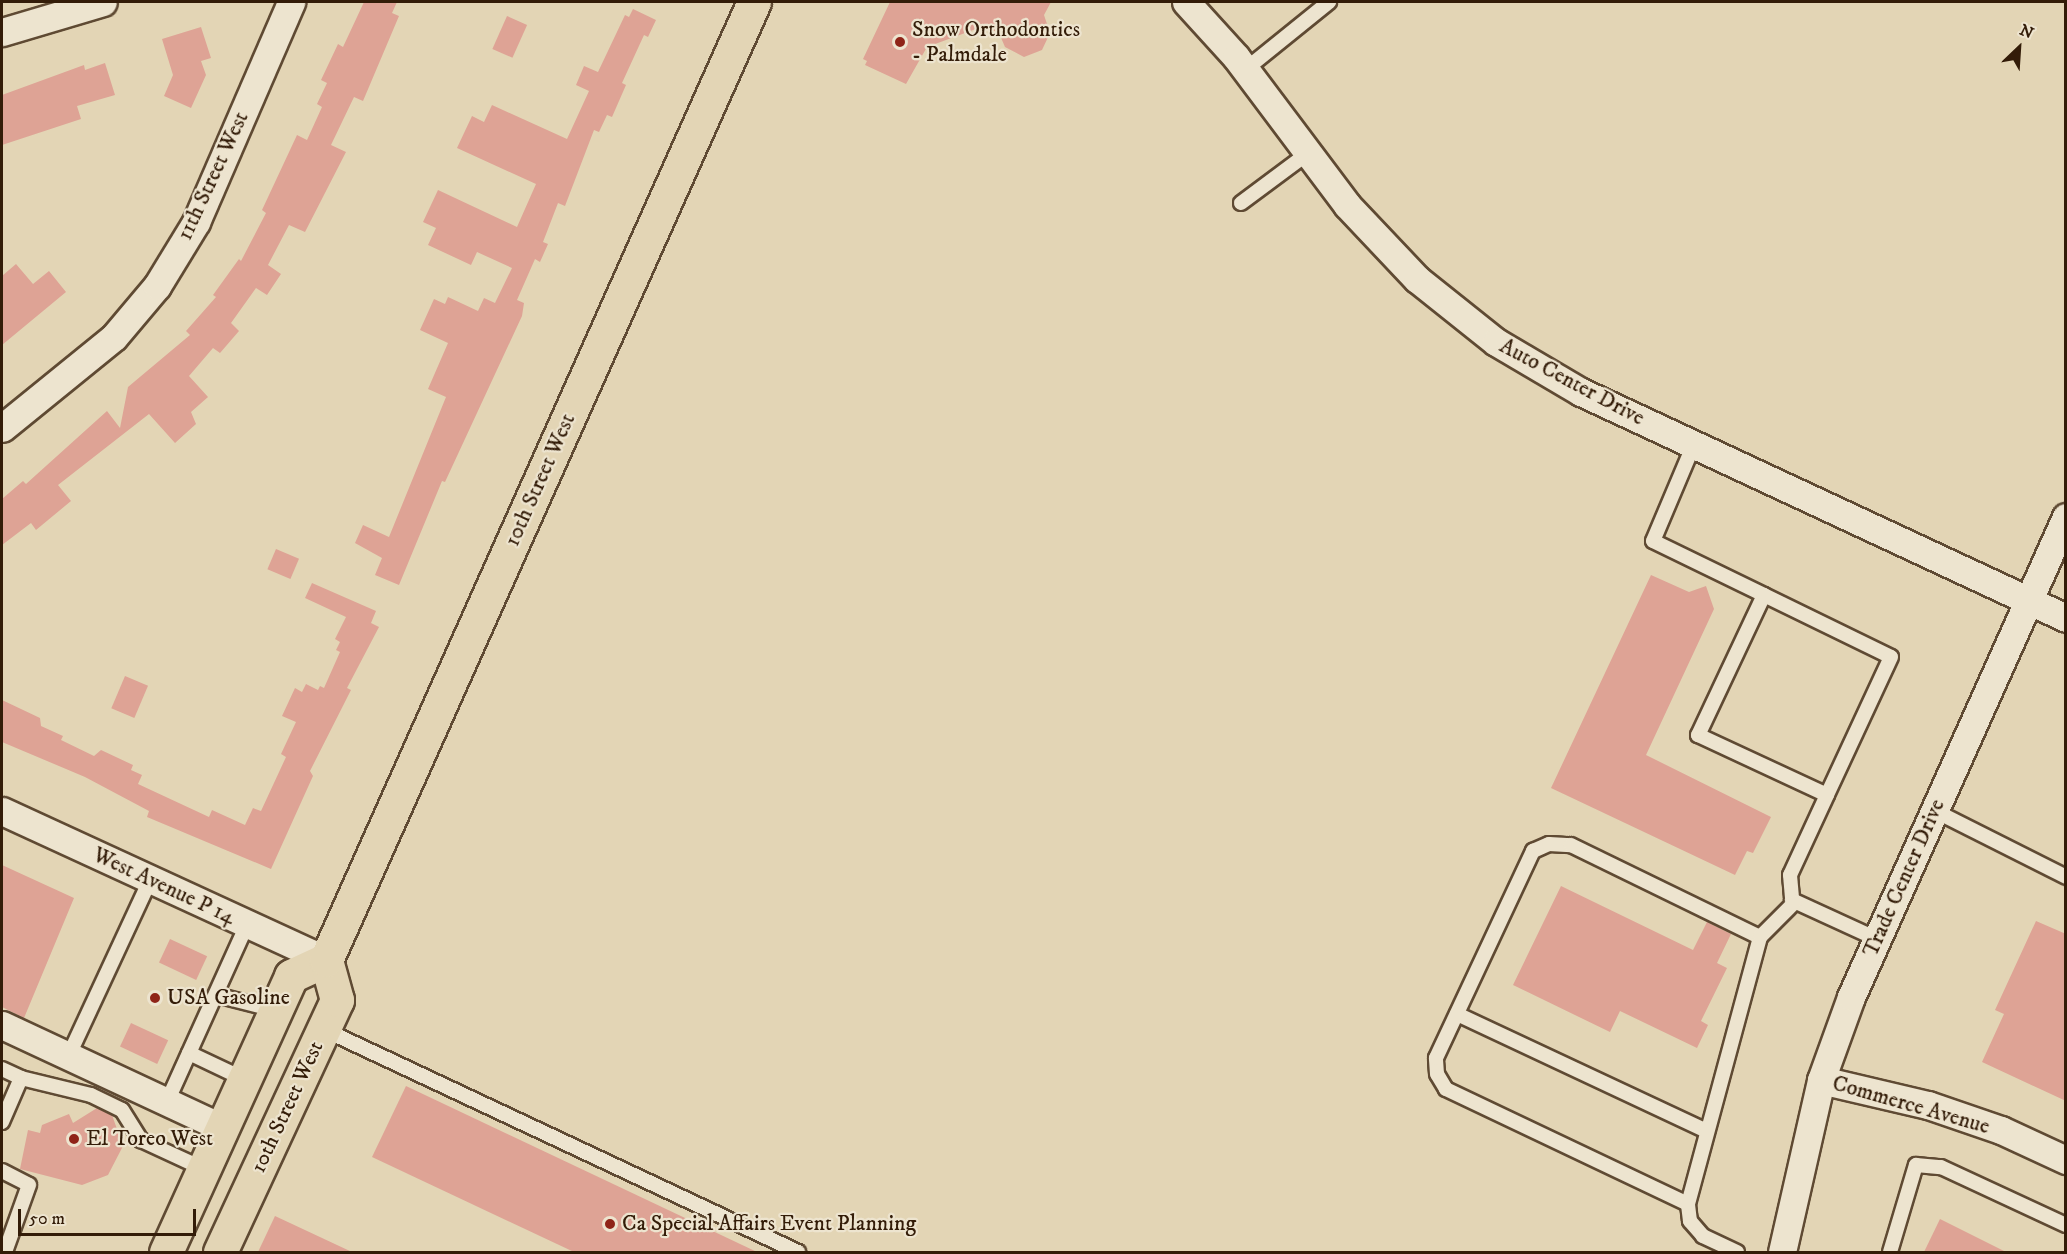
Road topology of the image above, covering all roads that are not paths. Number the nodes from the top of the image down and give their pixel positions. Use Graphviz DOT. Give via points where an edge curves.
graph roads {
  1 [pos="103,2"];
  2 [pos="291,2"];
  3 [pos="754,2"];
  4 [pos="1186,2"];
  5 [pos="1329,2"];
  6 [pos="2,32"];
  7 [pos="1246,69"];
  8 [pos="1308,153"];
  9 [pos="1241,203"];
  10 [pos="2,428"];
  11 [pos="1694,444"];
  12 [pos="2066,517"];
  13 [pos="1764,595"];
  14 [pos="2025,599"];
  15 [pos="2066,618"];
  16 [pos="1827,795"];
  17 [pos="1933,810"];
  18 [pos="2,811"];
  19 [pos="2066,877"];
  20 [pos="150,880"];
  21 [pos="1795,902"];
  22 [pos="248,925"];
  23 [pos="1760,936"];
  24 [pos="1877,939"];
  25 [pos="326,960"];
  26 [pos="216,995"];
  27 [pos="275,1010"];
  28 [pos="1457,1014"];
  29 [pos="2,1025"];
  30 [pos="322,1029"];
  31 [pos="189,1053"];
  32 [pos="68,1057"];
  33 [pos="2,1069"];
  34 [pos="21,1078"];
  35 [pos="244,1079"];
  36 [pos="1821,1080"];
  37 [pos="166,1104"];
  38 [pos="2,1122"];
  39 [pos="223,1128"];
  40 [pos="1707,1131"];
  41 [pos="2066,1160"];
  42 [pos="204,1169"];
  43 [pos="2,1171"];
  44 [pos="1688,1204"];
  45 [pos="2066,1225"];
  46 [pos="5,1252"];
  47 [pos="166,1252"];
  48 [pos="220,1252"];
  49 [pos="798,1252"];
  50 [pos="1737,1252"];
  51 [pos="1782,1252"];
  52 [pos="1890,1252"];
  1 -- 6 [label="street"];
  2 -- 10 [label="street, 11th Street West" via="196,222 157,286 114,337"];
  3 -- 25 [label="main road, 10th Street West"];
  4 -- 7 [label="street, Auto Center Drive"];
  5 -- 7 [label="lane"];
  7 -- 8 [label="street, Auto Center Drive"];
  8 -- 9 [label="lane"];
  8 -- 11 [label="street, Auto Center Drive" via="1347,205 1417,279 1496,342 1581,392"];
  11 -- 13 [label="lane" via="1653,541"];
  11 -- 14 [label="street, Auto Center Drive"];
  12 -- 14 [label="street, Trade Center Drive"];
  13 -- 16 [label="lane" via="1891,657"];
  13 -- 16 [label="lane" via="1698,735"];
  14 -- 15 [label="street, Auto Center Drive"];
  14 -- 17 [label="street, Trade Center Drive"];
  16 -- 21 [label="lane" via="1790,875"];
  17 -- 19 [label="lane"];
  17 -- 24 [label="street, Trade Center Drive"];
  18 -- 20 [label="street, West Avenue P 14"];
  20 -- 22 [label="street, West Avenue P 14"];
  20 -- 32 [label="lane"];
  21 -- 23 [label="lane"];
  21 -- 24 [label="lane"];
  22 -- 25 [label="street, West Avenue P 14"];
  22 -- 26 [label="lane"];
  23 -- 28 [label="lane" via="1571,845 1549,844 1533,852"];
  23 -- 40 [label="lane"];
  24 -- 36 [label="street, Trade Center Drive"];
  25 -- 27 [label="main road" via="291,976"];
  25 -- 30 [label="main road, 10th Street West" via="337,1000"];
  26 -- 27 [label="lane"];
  26 -- 31 [label="lane"];
  27 -- 35 [label="main road"];
  28 -- 40 [label="lane"];
  28 -- 44 [label="lane" via="1436,1058 1437,1074 1446,1089"];
  29 -- 32 [label="street"];
  30 -- 48 [label="main road, 10th Street West"];
  30 -- 49 [label="lane"];
  31 -- 35 [label="lane"];
  31 -- 37 [label="lane"];
  32 -- 37 [label="street"];
  33 -- 34 [label="lane"];
  34 -- 38 [label="lane"];
  34 -- 42 [label="lane" via="91,1095 122,1110 141,1140"];
  35 -- 39 [label="main road"];
  36 -- 41 [label="street, Commerce Avenue" via="1939,1109 2001,1130"];
  36 -- 51 [label="street, Trade Center Drive"];
  37 -- 39 [label="street"];
  39 -- 42 [label="main road"];
  40 -- 44 [label="lane"];
  42 -- 47 [label="main road"];
  43 -- 46 [label="lane" via="29,1185"];
  44 -- 50 [label="lane" via="1690,1221 1703,1236"];
  45 -- 52 [label="lane" via="1941,1167 1916,1165"];
}
